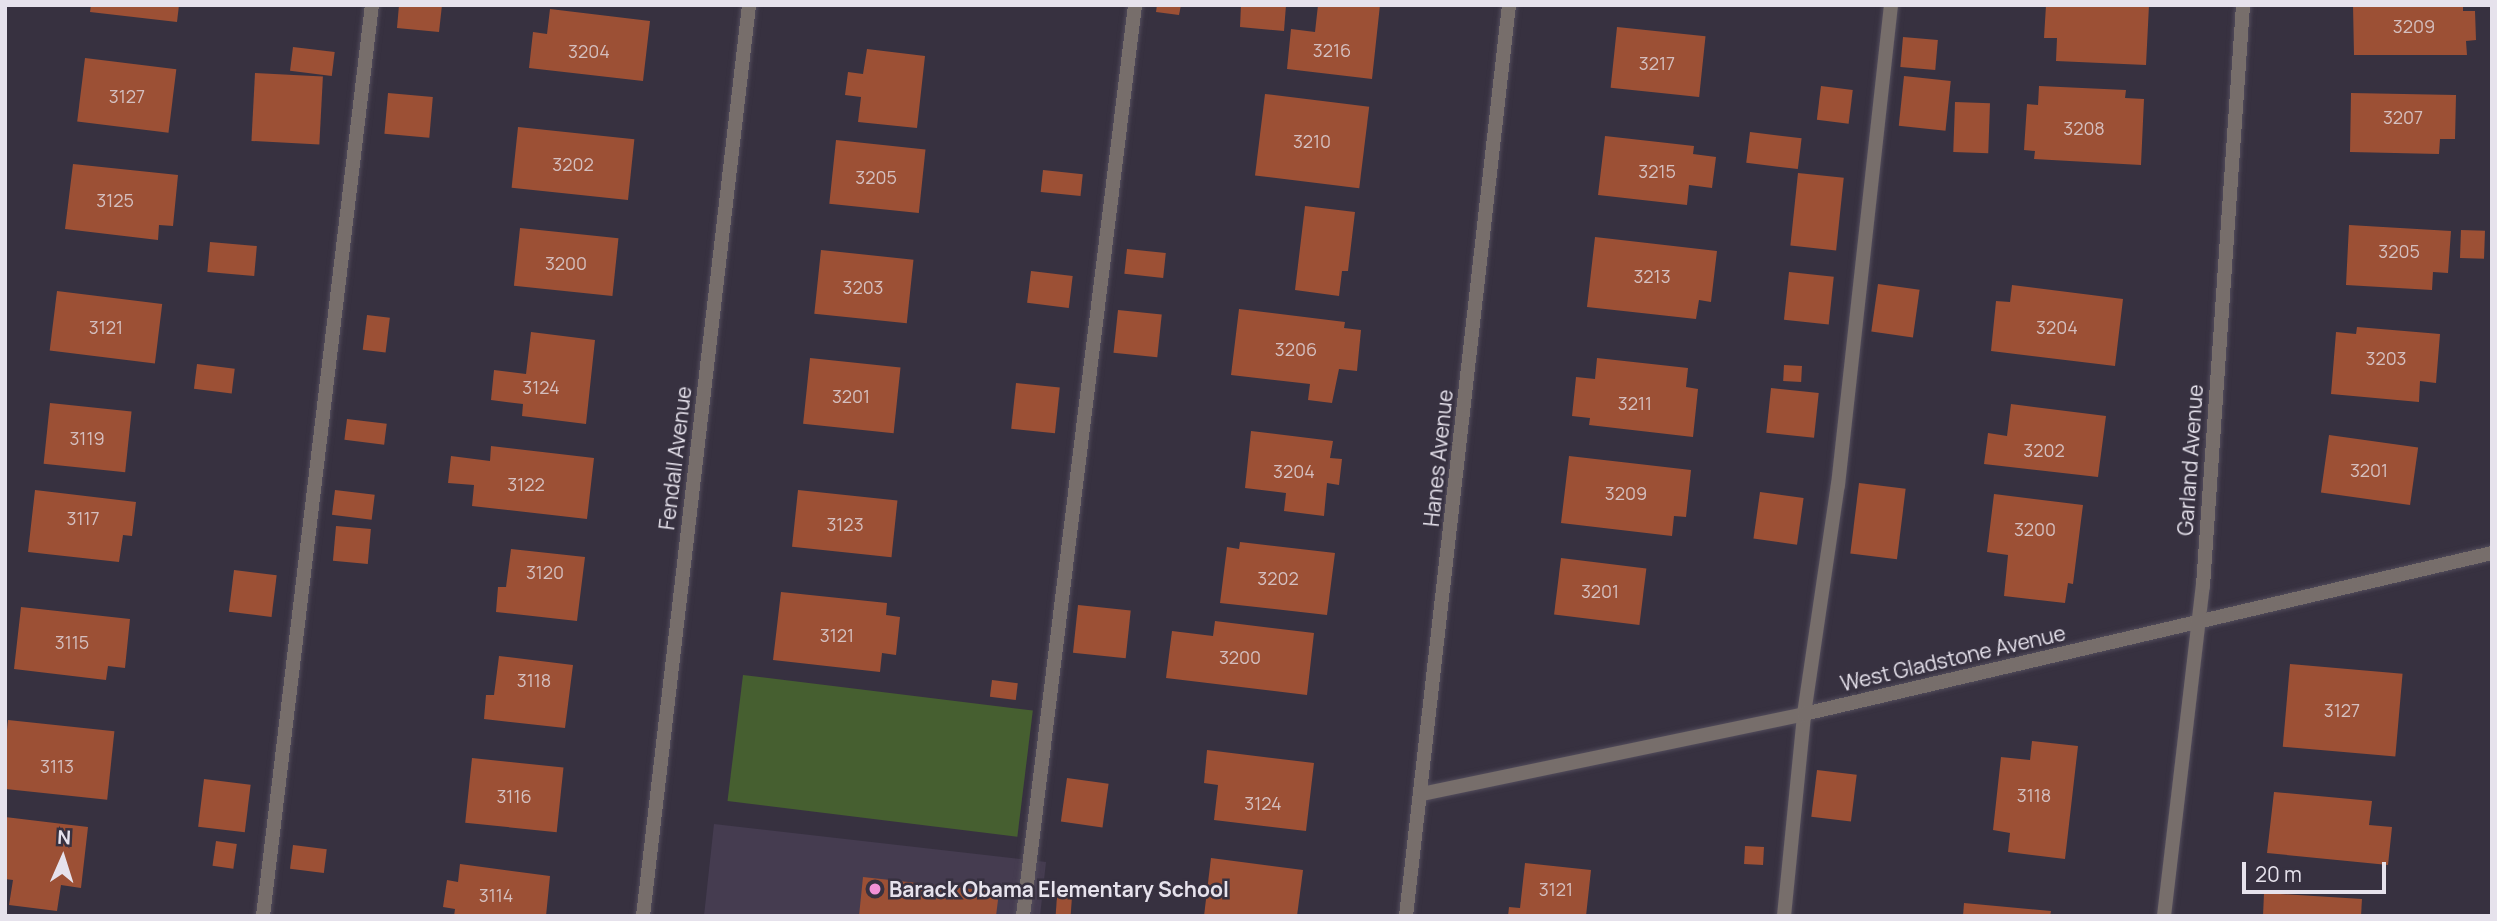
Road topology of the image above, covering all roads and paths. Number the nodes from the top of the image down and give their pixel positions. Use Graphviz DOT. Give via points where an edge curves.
graph roads {
  1 [pos="372,5"];
  2 [pos="749,5"];
  3 [pos="1135,5"];
  4 [pos="1509,5"];
  5 [pos="1891,5"];
  6 [pos="2243,5"];
  7 [pos="2492,553"];
  8 [pos="2199,623"];
  9 [pos="1804,714"];
  10 [pos="1422,794"];
  11 [pos="263,916"];
  12 [pos="643,916"];
  13 [pos="1023,916"];
  14 [pos="1406,916"];
  15 [pos="1784,916"];
  16 [pos="2164,916"];
  1 -- 11 [label="street"];
  2 -- 12 [label="street, Fendall Avenue"];
  3 -- 13 [label="street"];
  4 -- 10 [label="street, Hanes Avenue"];
  5 -- 9 [label="street" via="1838,485"];
  6 -- 8 [label="street, Garland Avenue"];
  7 -- 8 [label="street, West Gladstone Avenue"];
  8 -- 9 [label="street, West Gladstone Avenue"];
  8 -- 16 [label="street, Garland Avenue"];
  9 -- 10 [label="street, West Gladstone Avenue"];
  9 -- 15 [label="street"];
  10 -- 14 [label="street, Hanes Avenue"];
}
